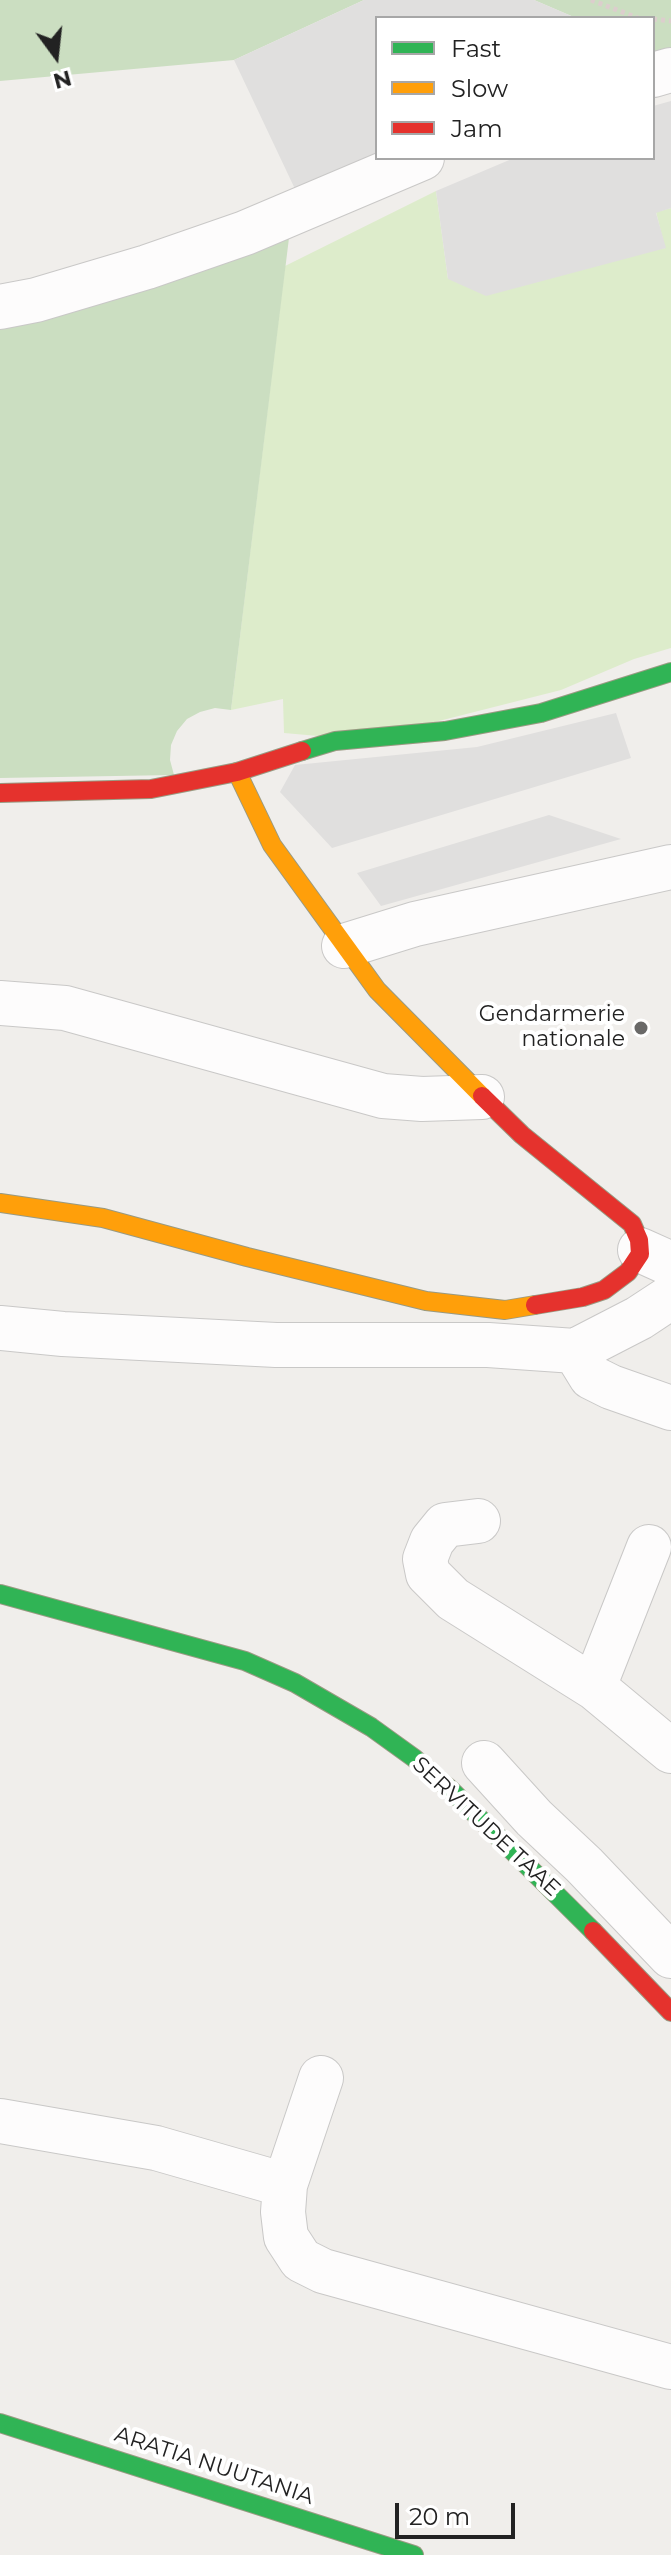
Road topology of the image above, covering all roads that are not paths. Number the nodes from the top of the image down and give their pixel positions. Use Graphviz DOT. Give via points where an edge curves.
graph roads {
  1 [pos="417,160"];
  2 [pos="0,307"];
  3 [pos="671,672"];
  4 [pos="237,772"];
  5 [pos="0,793"];
  6 [pos="671,867"];
  7 [pos="344,946"];
  8 [pos="0,1003"];
  9 [pos="482,1097"];
  10 [pos="0,1203"];
  11 [pos="656,1257"];
  12 [pos="671,1297"];
  13 [pos="0,1328"];
  14 [pos="575,1351"];
  15 [pos="671,1408"];
  16 [pos="478,1521"];
  17 [pos="649,1547"];
  18 [pos="0,1594"];
  19 [pos="595,1688"];
  20 [pos="671,1751"];
  21 [pos="484,1763"];
  22 [pos="671,1956"];
  23 [pos="671,2012"];
  24 [pos="321,2078"];
  25 [pos="0,2121"];
  26 [pos="285,2185"];
  27 [pos="671,2367"];
  28 [pos="0,2423"];
  29 [pos="414,2555"];
  1 -- 2 [label="street" via="245,233 77,288"];
  3 -- 4 [label="street" via="541,713 445,731 335,741"];
  4 -- 5 [label="street" via="151,789"];
  4 -- 7 [label="street" via="272,845"];
  6 -- 7 [label="street" via="415,924"];
  7 -- 9 [label="street" via="377,990"];
  8 -- 9 [label="street" via="65,1008 383,1096"];
  9 -- 11 [label="street" via="632,1224"];
  10 -- 11 [label="street" via="103,1218 426,1301 505,1310 604,1290 628,1272 640,1254"];
  12 -- 14 [label="street"];
  13 -- 14 [label="street" via="276,1345 488,1345"];
  14 -- 15 [label="street" via="591,1377"];
  16 -- 19 [label="street" via="445,1525 425,1559 428,1574 453,1599"];
  17 -- 19 [label="street"];
  18 -- 23 [label="street, SERVITUDE TAAE" via="245,1661 371,1727 451,1790"];
  19 -- 20 [label="street"];
  21 -- 22 [label="street"];
  24 -- 26 [label="street"];
  25 -- 26 [label="street" via="156,2148"];
  26 -- 27 [label="street" via="286,2237 301,2260 323,2271"];
  28 -- 29 [label="street, ARATIA NUUTANIA"];
}
